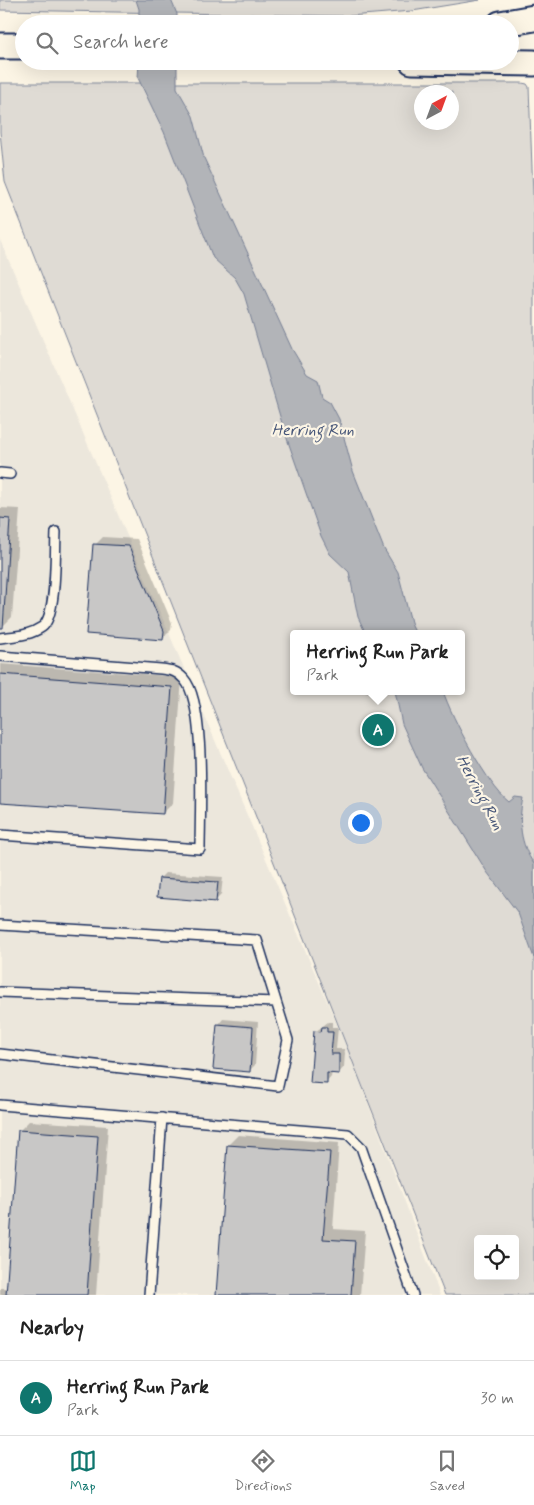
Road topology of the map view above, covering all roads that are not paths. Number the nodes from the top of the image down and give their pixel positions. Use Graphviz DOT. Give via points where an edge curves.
graph roads {
  1 [pos="534,18"];
  2 [pos="519,21"];
  3 [pos="0,46"];
  4 [pos="15,46"];
  5 [pos="519,63"];
  6 [pos="534,63"];
  7 [pos="0,473"];
  8 [pos="10,474"];
  9 [pos="56,532"];
  10 [pos="0,638"];
  11 [pos="0,656"];
  12 [pos="0,835"];
  13 [pos="0,925"];
  14 [pos="0,992"];
  15 [pos="276,1002"];
  16 [pos="0,1054"];
  17 [pos="0,1105"];
  18 [pos="162,1118"];
  19 [pos="149,1295"];
  20 [pos="413,1295"];
  1 -- 2 [label="main road"];
  3 -- 4 [label="main road"];
  5 -- 6 [label="main road"];
  7 -- 8 [label="lane"];
  9 -- 10 [label="lane" via="52,610 44,626 28,634"];
  11 -- 12 [label="lane" via="161,668 176,671 186,680 193,697 199,740 200,849"];
  13 -- 15 [label="lane" via="257,940"];
  14 -- 15 [label="lane"];
  15 -- 16 [label="lane" via="288,1040 278,1086"];
  17 -- 18 [label="lane"];
  18 -- 19 [label="lane"];
  18 -- 20 [label="lane" via="348,1134 361,1147"];
}
